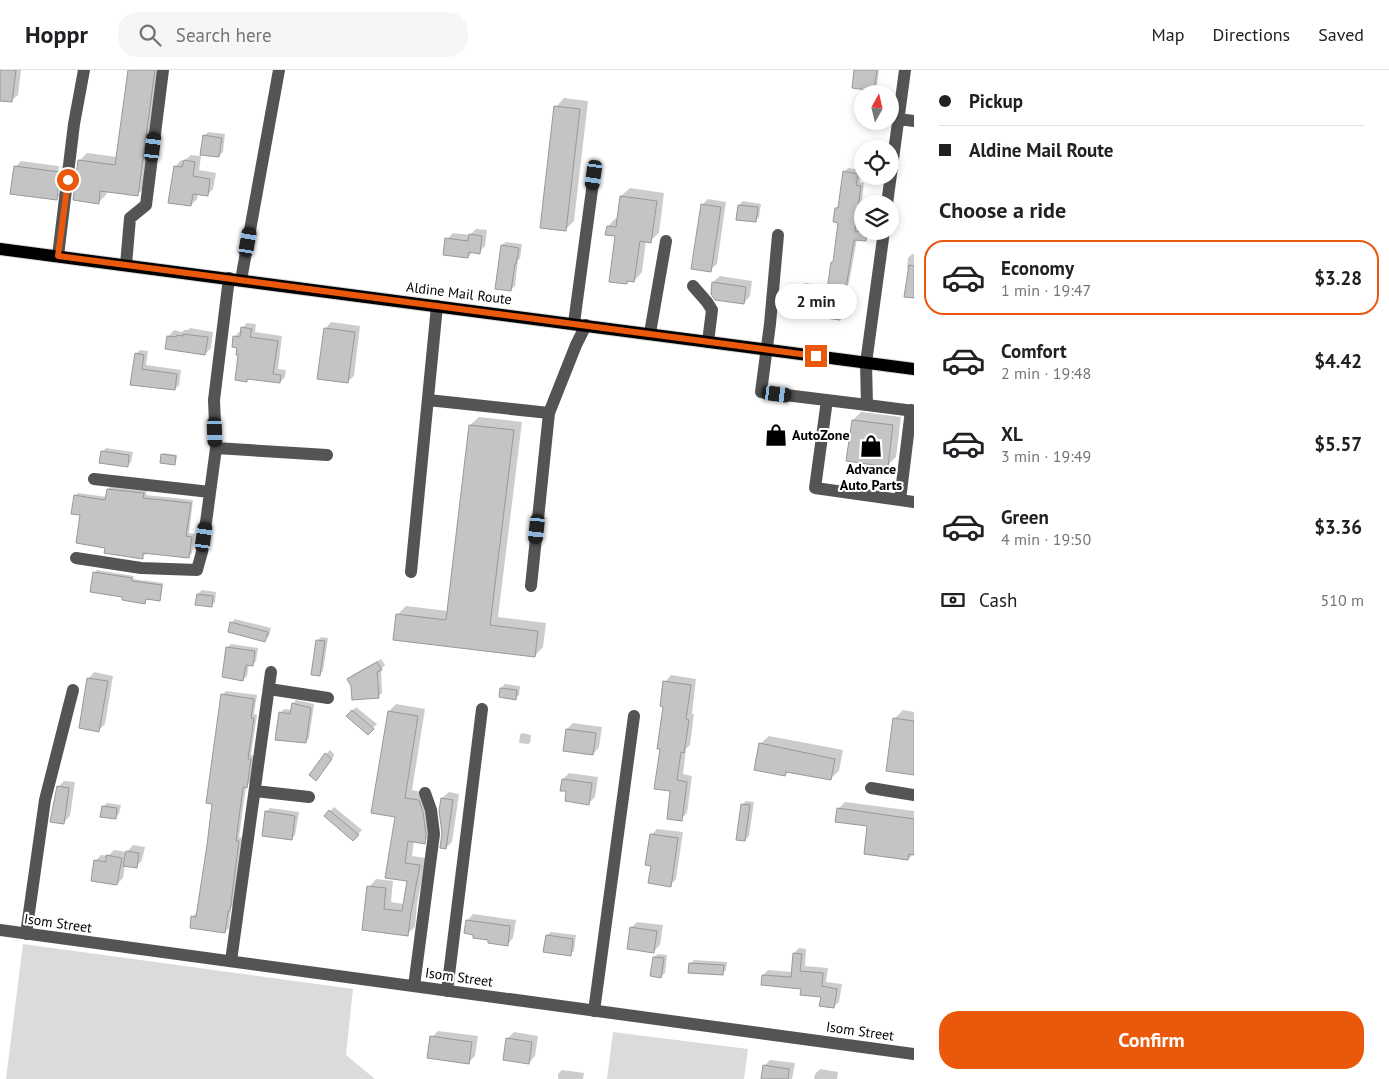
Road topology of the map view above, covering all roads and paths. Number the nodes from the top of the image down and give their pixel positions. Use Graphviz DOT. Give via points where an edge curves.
graph roads {
  1 [pos="84,70"];
  2 [pos="163,70"];
  3 [pos="279,70"];
  4 [pos="905,70"];
  5 [pos="899,119"];
  6 [pos="914,121"];
  7 [pos="897,130"];
  8 [pos="594,175"];
  9 [pos="888,195"];
  10 [pos="778,235"];
  11 [pos="883,240"];
  12 [pos="666,241"];
  13 [pos="0,249"];
  14 [pos="58,256"];
  15 [pos="126,265"];
  16 [pos="235,279"];
  17 [pos="694,286"];
  18 [pos="437,306"];
  19 [pos="580,324"];
  20 [pos="650,333"];
  21 [pos="708,342"];
  22 [pos="767,350"];
  23 [pos="866,363"];
  24 [pos="914,369"];
  25 [pos="428,400"];
  26 [pos="827,400"];
  27 [pos="868,405"];
  28 [pos="912,410"];
  29 [pos="549,413"];
  30 [pos="216,448"];
  31 [pos="327,455"];
  32 [pos="94,479"];
  33 [pos="210,492"];
  34 [pos="900,500"];
  35 [pos="914,502"];
  36 [pos="76,558"];
  37 [pos="411,572"];
  38 [pos="531,586"];
  39 [pos="271,672"];
  40 [pos="73,690"];
  41 [pos="269,690"];
  42 [pos="328,698"];
  43 [pos="482,709"];
  44 [pos="634,716"];
  45 [pos="871,788"];
  46 [pos="255,791"];
  47 [pos="425,793"];
  48 [pos="914,795"];
  49 [pos="309,797"];
  50 [pos="0,930"];
  51 [pos="26,934"];
  52 [pos="231,961"];
  53 [pos="414,986"];
  54 [pos="447,991"];
  55 [pos="594,1010"];
  56 [pos="914,1054"];
  1 -- 14 [label="street"];
  2 -- 15 [label="street" via="146,206 130,218"];
  3 -- 16 [label="street"];
  4 -- 5 [label="street"];
  5 -- 6 [label="street"];
  7 -- 9 [label="street"];
  8 -- 19 [label="street"];
  10 -- 22 [label="street"];
  11 -- 23 [label="street"];
  12 -- 20 [label="street"];
  13 -- 14 [label="main road, Aldine Mail Route"];
  14 -- 15 [label="main road, Aldine Mail Route"];
  15 -- 16 [label="main road, Aldine Mail Route"];
  16 -- 18 [label="main road, Aldine Mail Route"];
  16 -- 30 [label="street" via="214,400"];
  17 -- 21 [label="street" via="712,310"];
  18 -- 19 [label="main road, Aldine Mail Route"];
  18 -- 25 [label="street"];
  19 -- 20 [label="main road, Aldine Mail Route"];
  19 -- 29 [label="street" via="576,345"];
  20 -- 21 [label="main road, Aldine Mail Route"];
  21 -- 22 [label="main road, Aldine Mail Route"];
  22 -- 23 [label="main road, Aldine Mail Route"];
  22 -- 26 [label="street" via="761,392"];
  23 -- 24 [label="main road, Aldine Mail Route"];
  23 -- 27 [label="street"];
  25 -- 29 [label="street"];
  25 -- 37 [label="street"];
  26 -- 27 [label="street"];
  26 -- 34 [label="street" via="815,488"];
  27 -- 28 [label="street"];
  28 -- 34 [label="street"];
  29 -- 38 [label="street"];
  30 -- 31 [label="street"];
  30 -- 33 [label="street"];
  32 -- 33 [label="street"];
  33 -- 36 [label="street" via="197,570 140,568"];
  34 -- 35 [label="street"];
  39 -- 41 [label="street"];
  40 -- 51 [label="street" via="45,800"];
  41 -- 42 [label="street"];
  41 -- 46 [label="street"];
  43 -- 54 [label="street"];
  44 -- 55 [label="street"];
  45 -- 48 [label="street"];
  46 -- 49 [label="street"];
  46 -- 52 [label="street"];
  47 -- 53 [label="street" via="434,834"];
  50 -- 51 [label="street, Isom Street"];
  51 -- 52 [label="street, Isom Street"];
  52 -- 53 [label="street, Isom Street"];
  53 -- 54 [label="street, Isom Street"];
  54 -- 55 [label="street, Isom Street"];
  55 -- 56 [label="street, Isom Street"];
}
